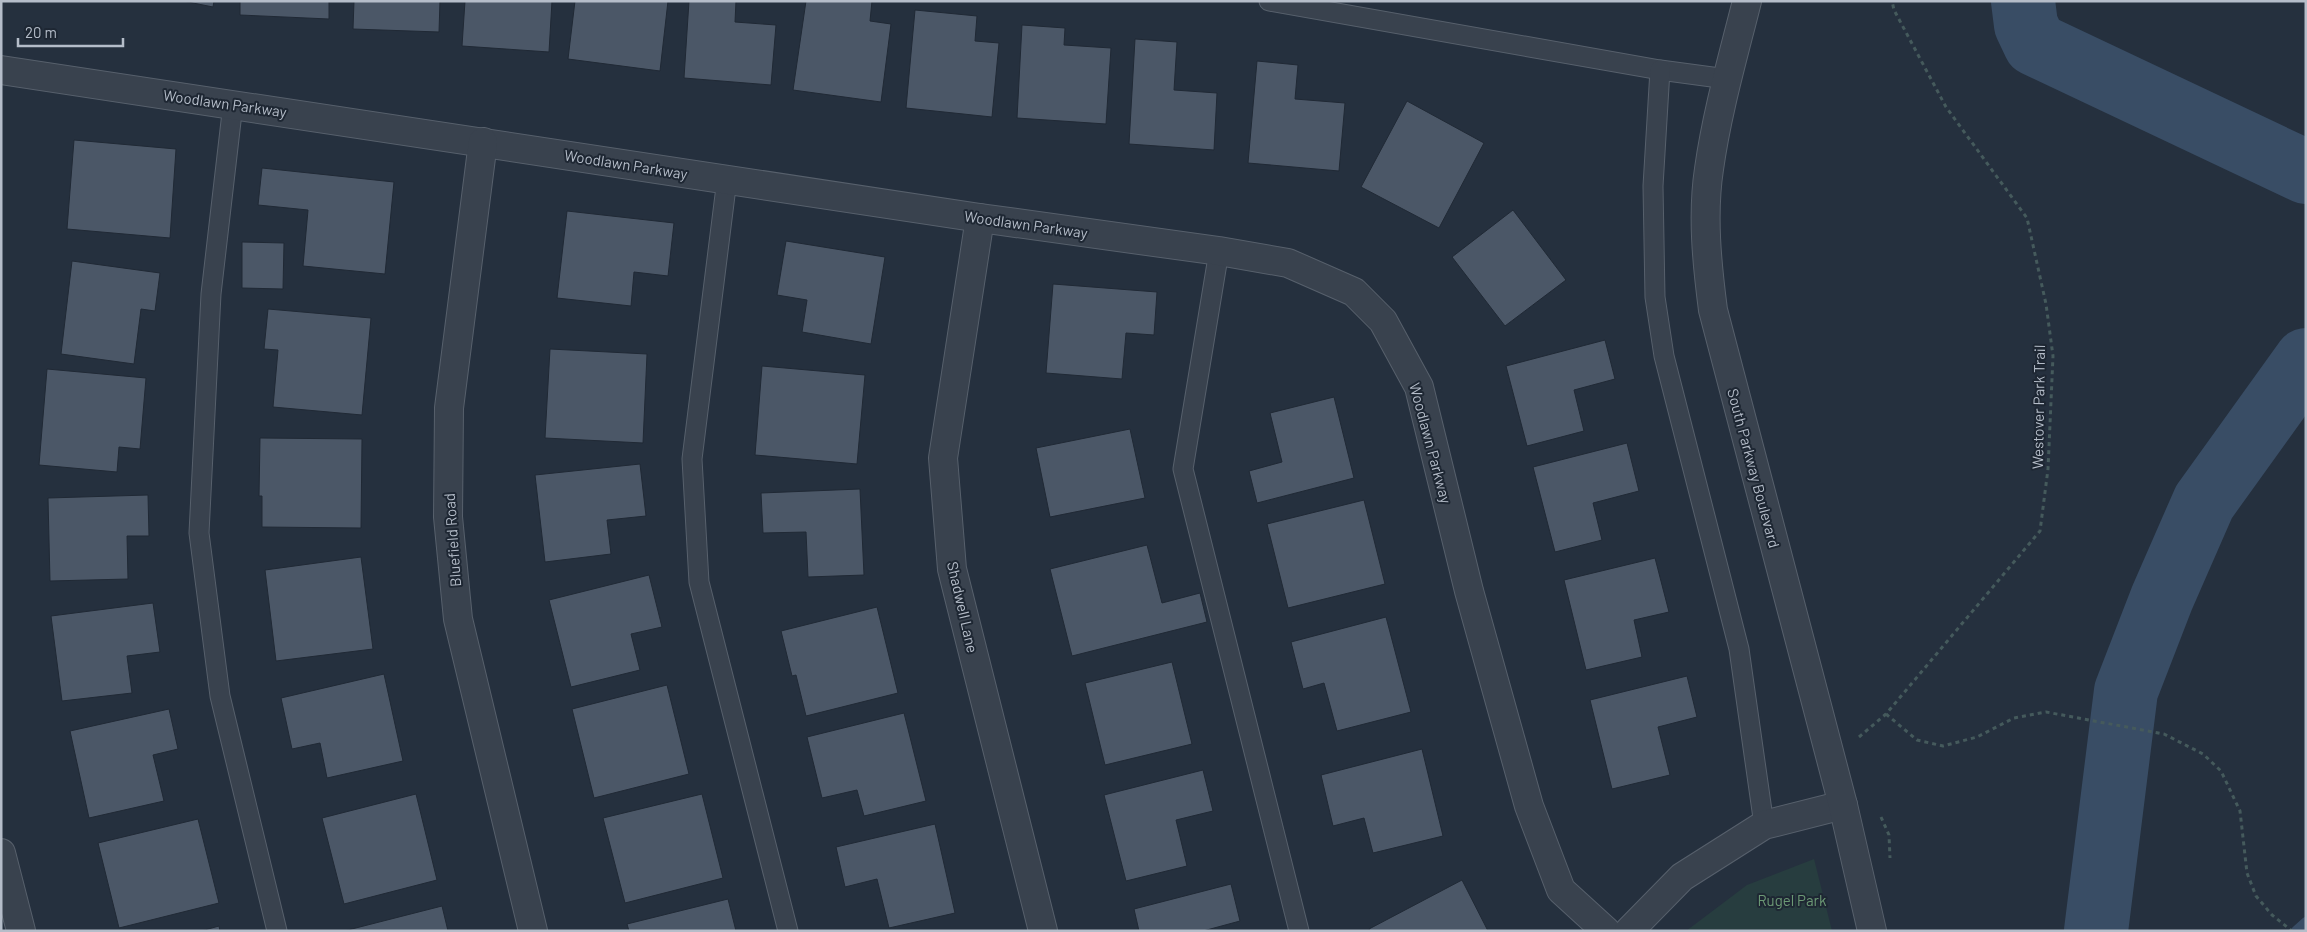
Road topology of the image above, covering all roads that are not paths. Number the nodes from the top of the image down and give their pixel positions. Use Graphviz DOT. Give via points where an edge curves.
graph roads {
  1 [pos="1268,1"];
  2 [pos="1747,1"];
  3 [pos="1,70"];
  4 [pos="1660,70"];
  5 [pos="1727,79"];
  6 [pos="233,104"];
  7 [pos="483,142"];
  8 [pos="726,179"];
  9 [pos="980,218"];
  10 [pos="1219,251"];
  11 [pos="1842,805"];
  12 [pos="1764,825"];
  13 [pos="1,853"];
  14 [pos="21,931"];
  15 [pos="277,931"];
  16 [pos="533,931"];
  17 [pos="788,931"];
  18 [pos="1044,931"];
  19 [pos="1299,931"];
  20 [pos="1606,931"];
  21 [pos="1629,931"];
  22 [pos="1872,931"];
  1 -- 4 [label="lane"];
  2 -- 5 [label="street, South Parkway Boulevard"];
  3 -- 6 [label="street, Woodlawn Parkway"];
  4 -- 5 [label="lane"];
  4 -- 12 [label="lane" via="1653,186 1654,297 1664,356 1738,649"];
  5 -- 11 [label="street, South Parkway Boulevard" via="1708,170 1706,252 1713,310"];
  6 -- 7 [label="street, Woodlawn Parkway"];
  6 -- 15 [label="lane" via="211,294 199,533 220,696"];
  7 -- 8 [label="street, Woodlawn Parkway"];
  7 -- 16 [label="street, Bluefield Road" via="449,408 448,517 458,620"];
  8 -- 9 [label="street, Woodlawn Parkway"];
  8 -- 17 [label="lane" via="692,459 699,582"];
  9 -- 10 [label="street, Woodlawn Parkway"];
  9 -- 18 [label="street, Shadwell Lane" via="942,458 952,569"];
  10 -- 19 [label="lane" via="1183,469"];
  10 -- 20 [label="street, Woodlawn Parkway" via="1288,263 1354,292 1384,321 1419,387 1528,806 1561,890"];
  11 -- 12 [label="street"];
  11 -- 22 [label="street, South Parkway Boulevard"];
  12 -- 21 [label="street" via="1682,877"];
  13 -- 14 [label="street"];
}
